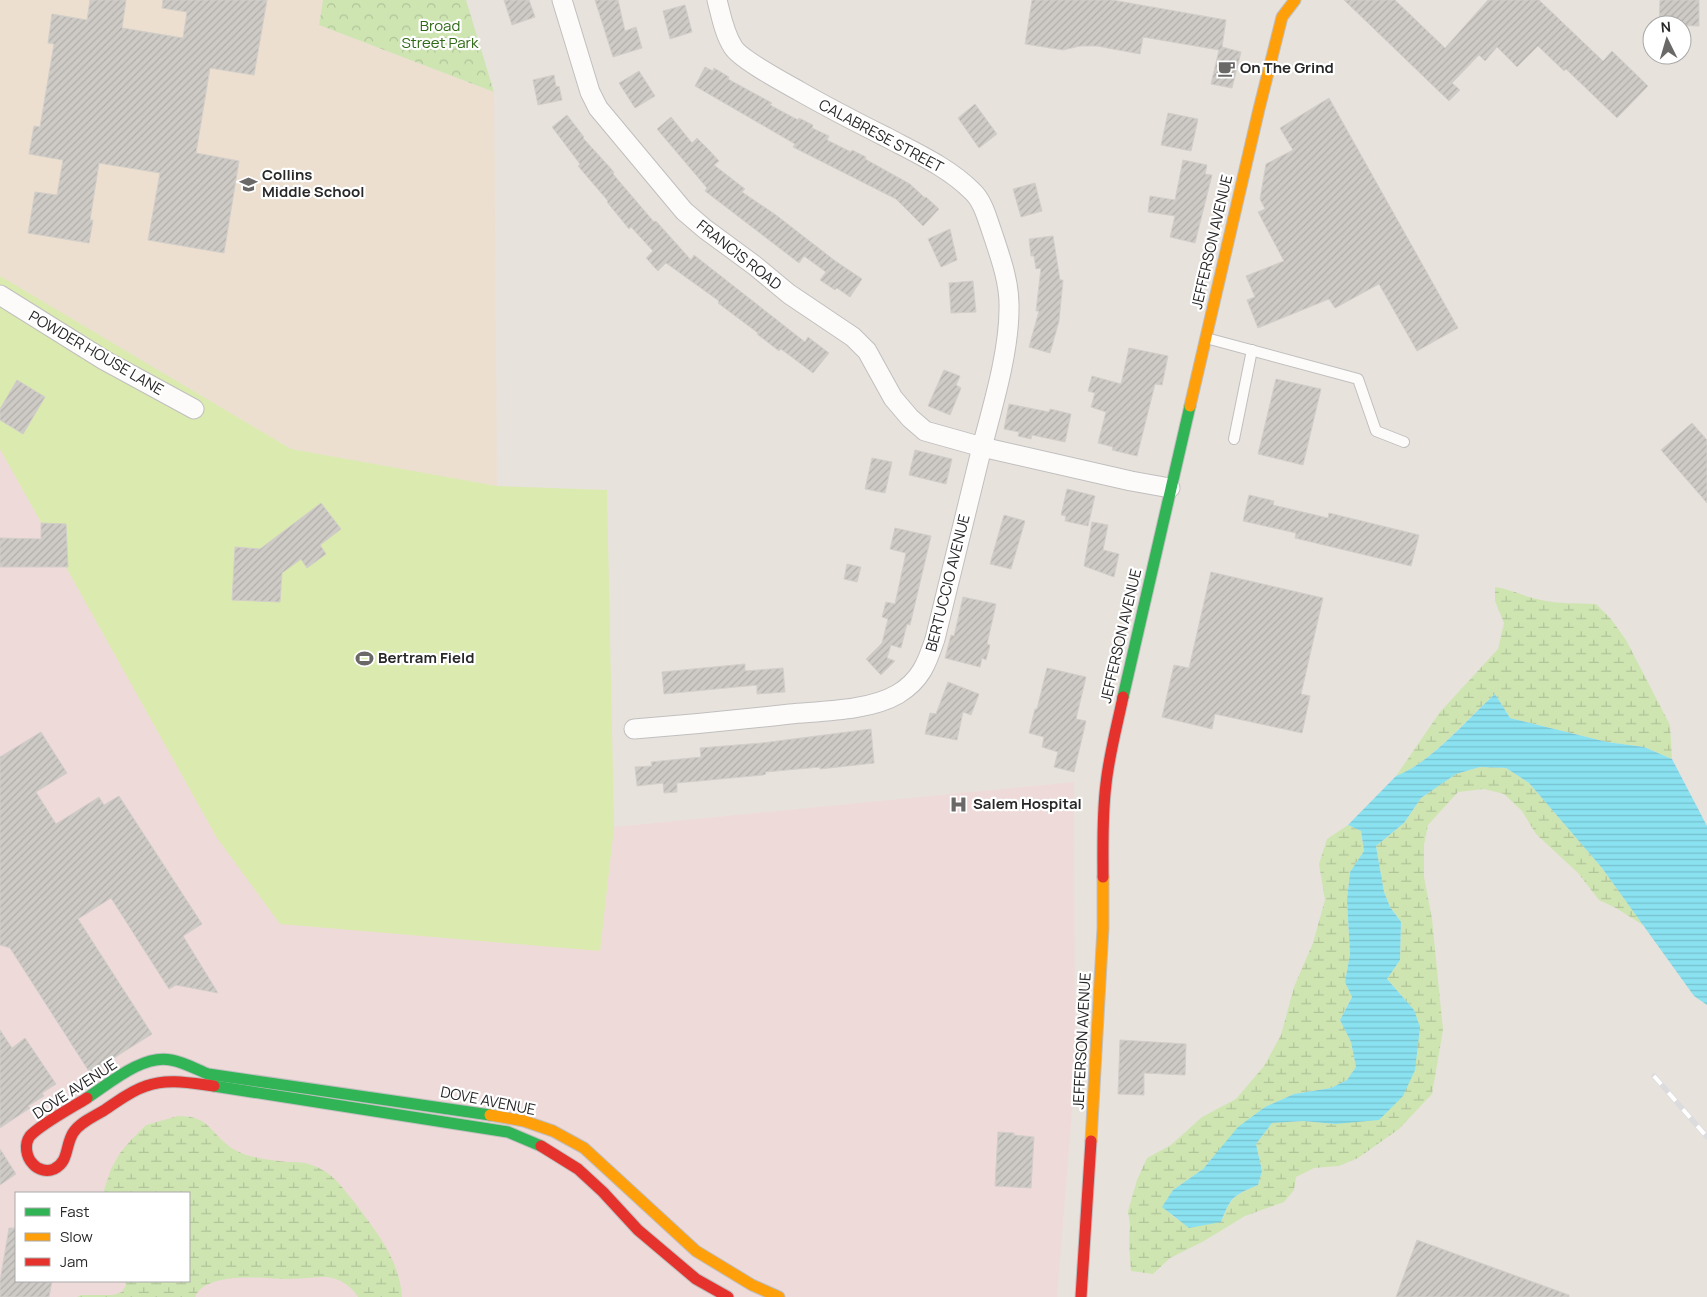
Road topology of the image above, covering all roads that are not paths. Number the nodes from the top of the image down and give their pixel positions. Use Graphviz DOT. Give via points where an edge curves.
graph roads {
  1 [pos="562,0"];
  2 [pos="717,0"];
  3 [pos="1295,0"];
  4 [pos="0,295"];
  5 [pos="1205,338"];
  6 [pos="1252,350"];
  7 [pos="194,409"];
  8 [pos="1234,439"];
  9 [pos="1404,442"];
  10 [pos="982,447"];
  11 [pos="1170,488"];
  12 [pos="634,728"];
  13 [pos="455,1108"];
  14 [pos="453,1124"];
  15 [pos="728,1297"];
  16 [pos="779,1297"];
  17 [pos="1081,1297"];
  1 -- 10 [label="street, FRANCIS ROAD" via="590,92 598,108 684,211 789,294 853,337 867,351 893,398 925,431"];
  2 -- 10 [label="street, CALABRESE STREET" via="733,48 749,60 831,109 923,156 974,192 984,210 1002,263 1009,309 1003,357"];
  3 -- 5 [label="street, JEFFERSON AVENUE" via="1282,16"];
  4 -- 7 [label="street, POWDER HOUSE LANE" via="97,356"];
  5 -- 6 [label="lane"];
  5 -- 11 [label="street, JEFFERSON AVENUE"];
  6 -- 8 [label="lane"];
  6 -- 9 [label="lane" via="1358,379 1376,431"];
  10 -- 11 [label="street"];
  10 -- 12 [label="street, BERTUCCIO AVENUE" via="935,639 927,663 914,682 882,700 842,709"];
  11 -- 17 [label="street, JEFFERSON AVENUE" via="1106,784 1098,1036"];
  13 -- 14 [label="lane"];
  13 -- 14 [label="street, DOVE AVENUE" via="208,1074 172,1060 159,1059 138,1065 41,1128 29,1138 26,1152 41,1171 51,1171 61,1165 73,1133 80,1126 134,1091 147,1085 176,1081"];
  13 -- 16 [label="street, DOVE AVENUE" via="524,1121 553,1131 584,1148 696,1251 752,1285"];
  14 -- 15 [label="street, DOVE AVENUE" via="508,1132 546,1148 578,1169 638,1230 696,1279"];
}
